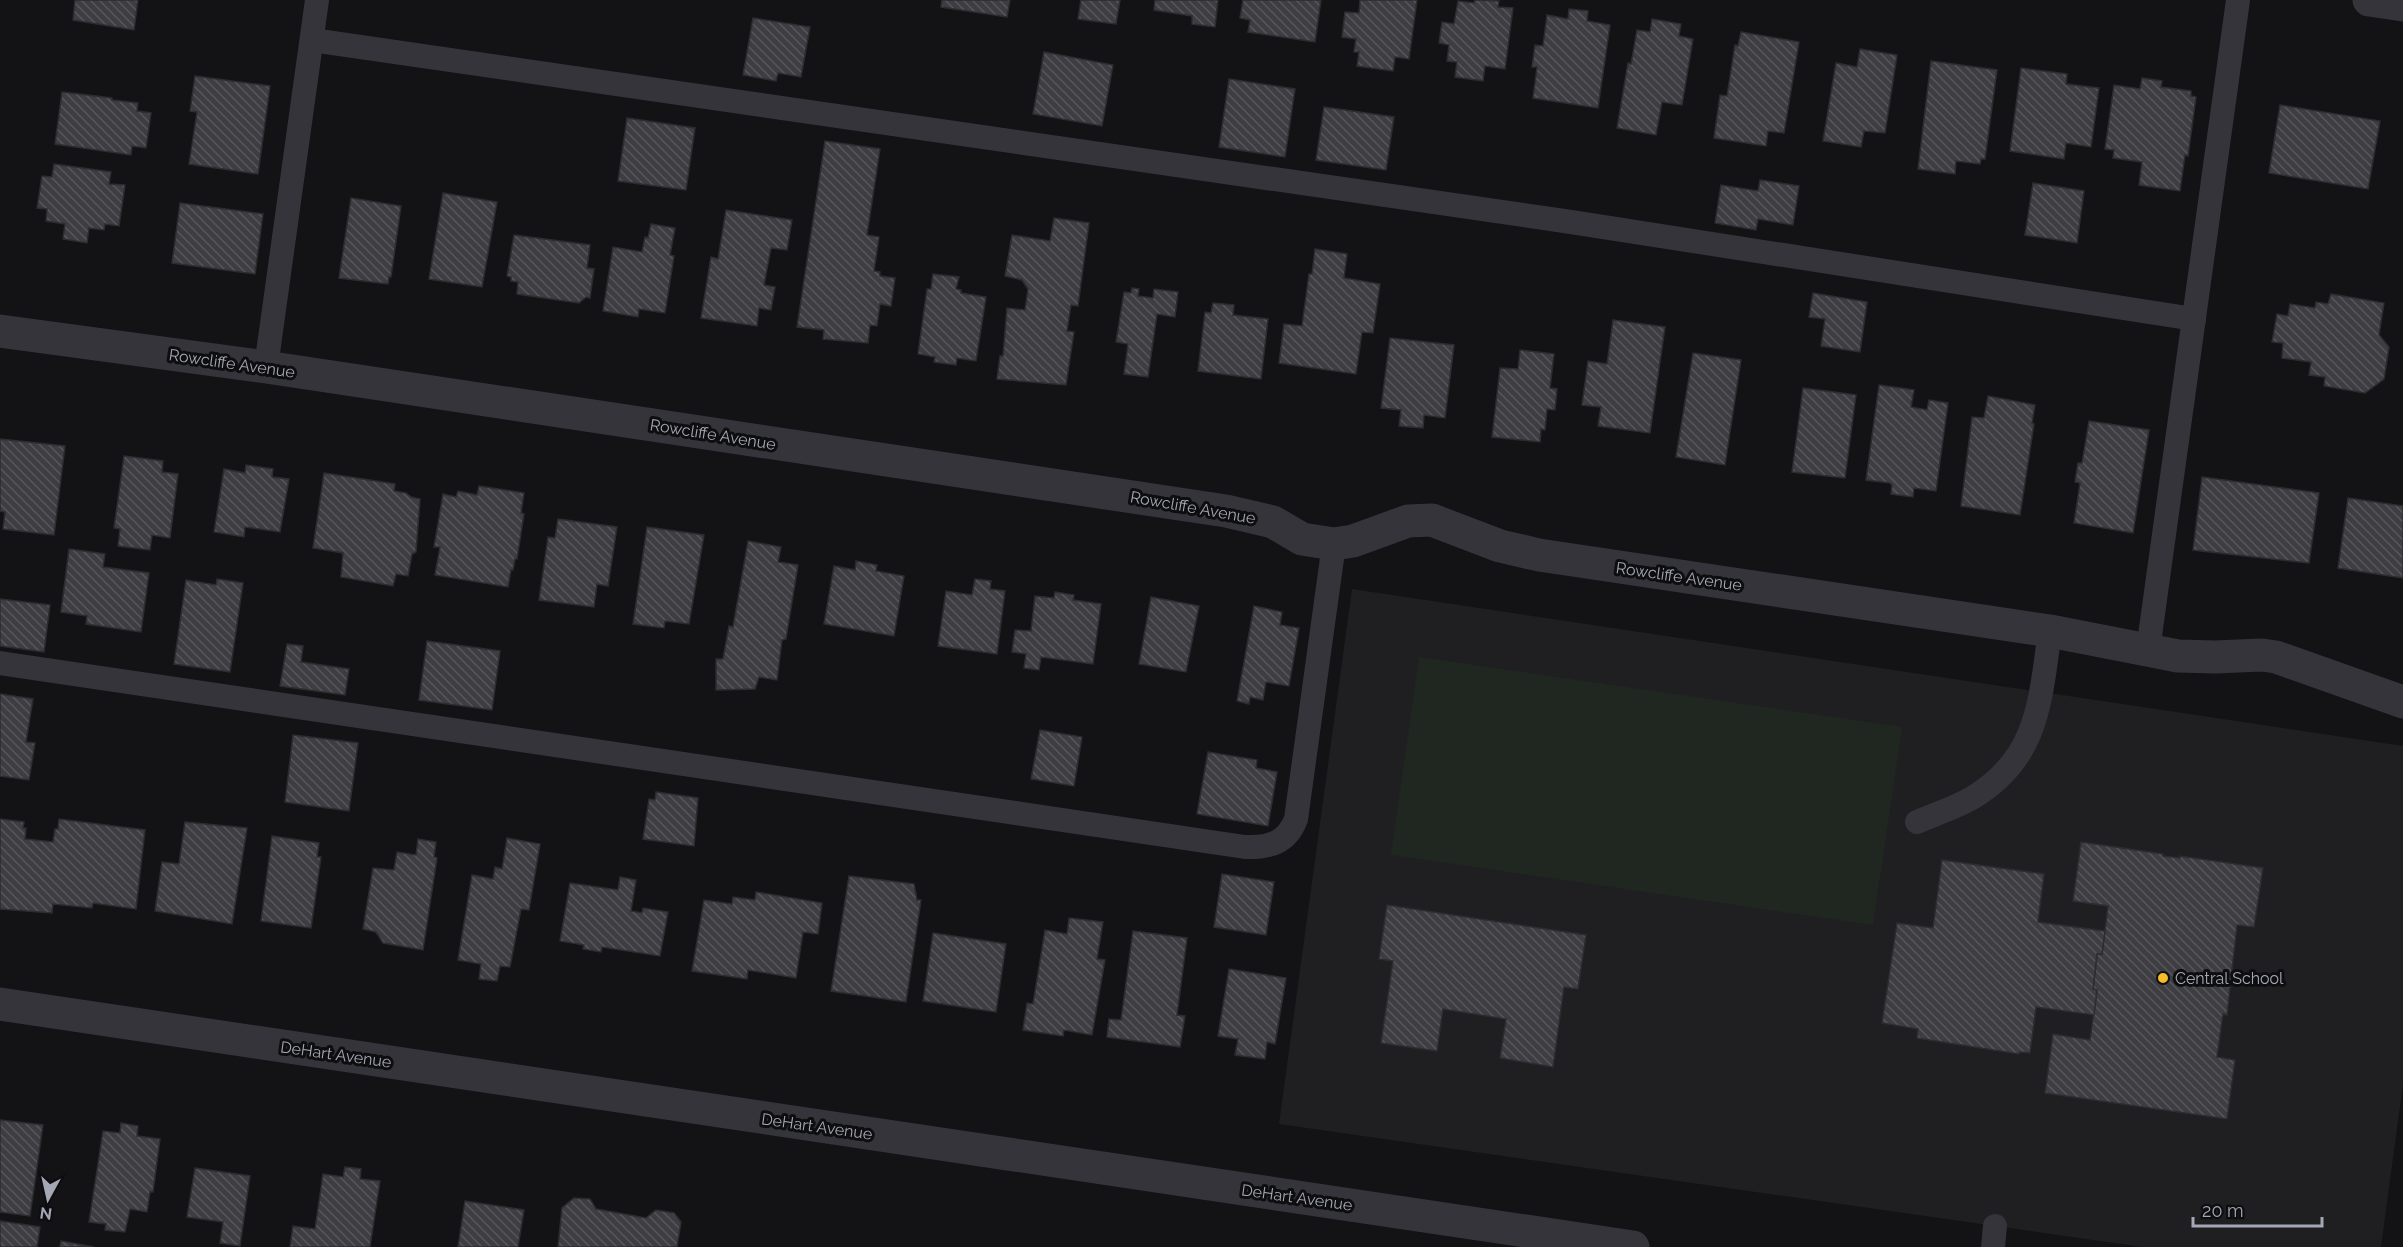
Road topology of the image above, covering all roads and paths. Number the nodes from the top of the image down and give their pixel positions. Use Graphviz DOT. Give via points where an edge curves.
graph roads {
  1 [pos="317,0"];
  2 [pos="2238,0"];
  3 [pos="2368,0"];
  4 [pos="2403,5"];
  5 [pos="312,39"];
  6 [pos="2194,319"];
  7 [pos="0,332"];
  8 [pos="266,367"];
  9 [pos="1334,544"];
  10 [pos="2050,631"];
  11 [pos="2148,650"];
  12 [pos="0,663"];
  13 [pos="2403,702"];
  14 [pos="1917,822"];
  15 [pos="0,1004"];
  16 [pos="1633,1247"];
  1 -- 5 [label="lane"];
  2 -- 6 [label="lane"];
  3 -- 4 [label="street"];
  5 -- 6 [label="lane" via="1536,216"];
  5 -- 8 [label="lane"];
  6 -- 11 [label="lane"];
  7 -- 8 [label="street, Rowcliffe Avenue"];
  8 -- 9 [label="street, Rowcliffe Avenue" via="1226,511 1262,519 1302,538"];
  9 -- 10 [label="street, Rowcliffe Avenue" via="1353,542 1408,521 1432,520 1500,546 1539,555"];
  9 -- 12 [label="lane" via="1296,819 1284,838 1263,848"];
  10 -- 11 [label="street, Rowcliffe Avenue"];
  10 -- 14 [label="lane" via="2036,717 2015,762 1970,799"];
  11 -- 13 [label="street, Rowcliffe Avenue" via="2187,657 2276,657"];
  15 -- 16 [label="street, DeHart Avenue"];
}
